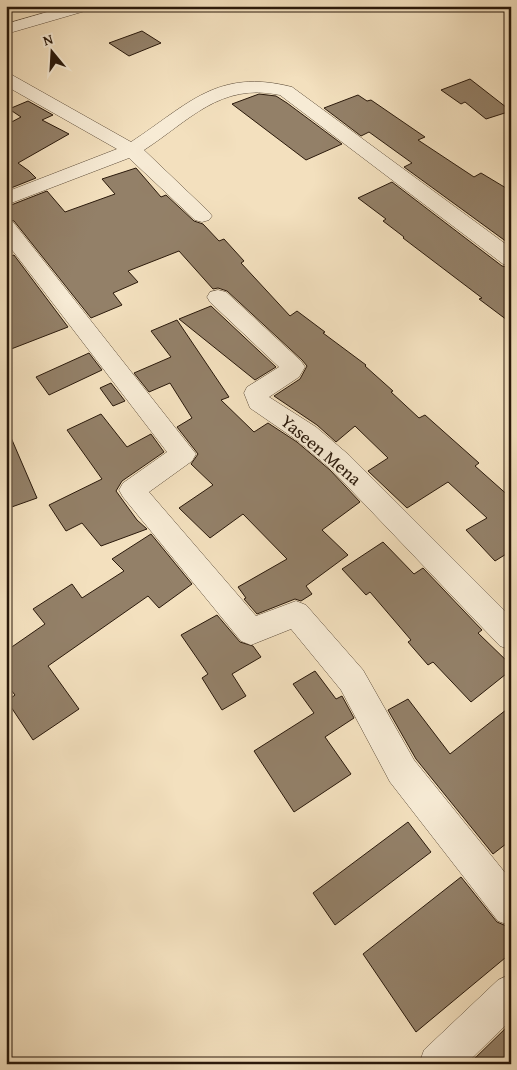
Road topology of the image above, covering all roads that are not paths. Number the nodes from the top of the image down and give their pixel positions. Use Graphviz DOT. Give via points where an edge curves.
graph roads {
  1 [pos="86,6"];
  2 [pos="6,29"];
  3 [pos="6,79"];
  4 [pos="132,150"];
  5 [pos="6,199"];
  6 [pos="202,216"];
  7 [pos="6,227"];
  8 [pos="511,259"];
  9 [pos="218,297"];
  10 [pos="511,637"];
  11 [pos="511,908"];
  12 [pos="511,992"];
  13 [pos="438,1064"];
  1 -- 2 [label="street"];
  3 -- 4 [label="street" via="22,97"];
  4 -- 5 [label="street"];
  4 -- 6 [label="street"];
  4 -- 8 [label="street" via="208,97 250,85 269,86 286,91"];
  7 -- 11 [label="street" via="183,454 132,490 251,632 296,614 352,680 402,771"];
  9 -- 10 [label="street, Yaseen Mena" via="293,367 291,372 256,393 259,402 307,434 340,462"];
  12 -- 13 [label="street"];
}
